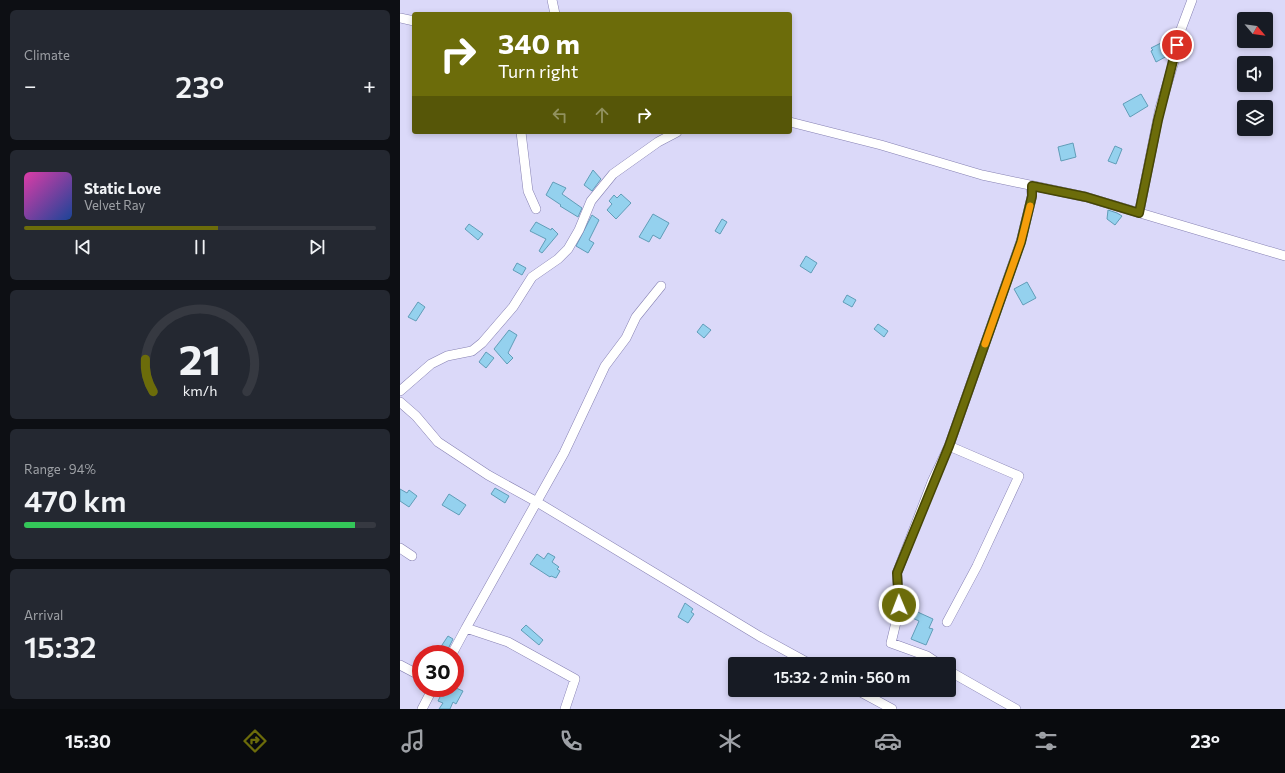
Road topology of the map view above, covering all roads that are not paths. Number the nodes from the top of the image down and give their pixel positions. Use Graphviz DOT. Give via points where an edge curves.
graph roads {
  1 [pos="552,0"];
  2 [pos="1192,0"];
  3 [pos="555,12"];
  4 [pos="400,18"];
  5 [pos="412,21"];
  6 [pos="792,123"];
  7 [pos="521,134"];
  8 [pos="673,134"];
  9 [pos="1032,186"];
  10 [pos="536,209"];
  11 [pos="1139,213"];
  12 [pos="1285,256"];
  13 [pos="661,286"];
  14 [pos="400,391"];
  15 [pos="400,402"];
  16 [pos="949,446"];
  17 [pos="537,502"];
  18 [pos="400,548"];
  19 [pos="412,556"];
  20 [pos="947,622"];
  21 [pos="466,628"];
  22 [pos="457,645"];
  23 [pos="797,657"];
  24 [pos="928,657"];
  25 [pos="400,665"];
  26 [pos="412,671"];
  27 [pos="956,675"];
  28 [pos="428,697"];
  29 [pos="870,697"];
  30 [pos="422,709"];
  31 [pos="565,709"];
  32 [pos="892,709"];
  33 [pos="1016,709"];
  1 -- 3 [label="street"];
  2 -- 11 [label="street" via="1180,32 1160,108"];
  4 -- 5 [label="street"];
  6 -- 9 [label="street" via="881,145 982,175"];
  7 -- 10 [label="street" via="528,191"];
  8 -- 14 [label="street" via="613,174 591,201 568,249 532,277 510,311 482,343 472,351 447,356 432,364"];
  9 -- 11 [label="street" via="1086,197"];
  9 -- 16 [label="street" via="1021,242"];
  11 -- 12 [label="street"];
  13 -- 17 [label="street" via="636,317 626,338 605,366 589,403"];
  15 -- 17 [label="street" via="438,442 488,475"];
  16 -- 20 [label="street" via="1019,476 977,566"];
  16 -- 24 [label="street" via="897,573 898,614 891,643"];
  17 -- 21 [label="street"];
  17 -- 23 [label="street"];
  18 -- 19 [label="street"];
  21 -- 22 [label="street"];
  21 -- 31 [label="street" via="508,642 575,679"];
  25 -- 26 [label="street"];
  27 -- 33 [label="street"];
  28 -- 30 [label="street"];
  29 -- 32 [label="street"];
}
